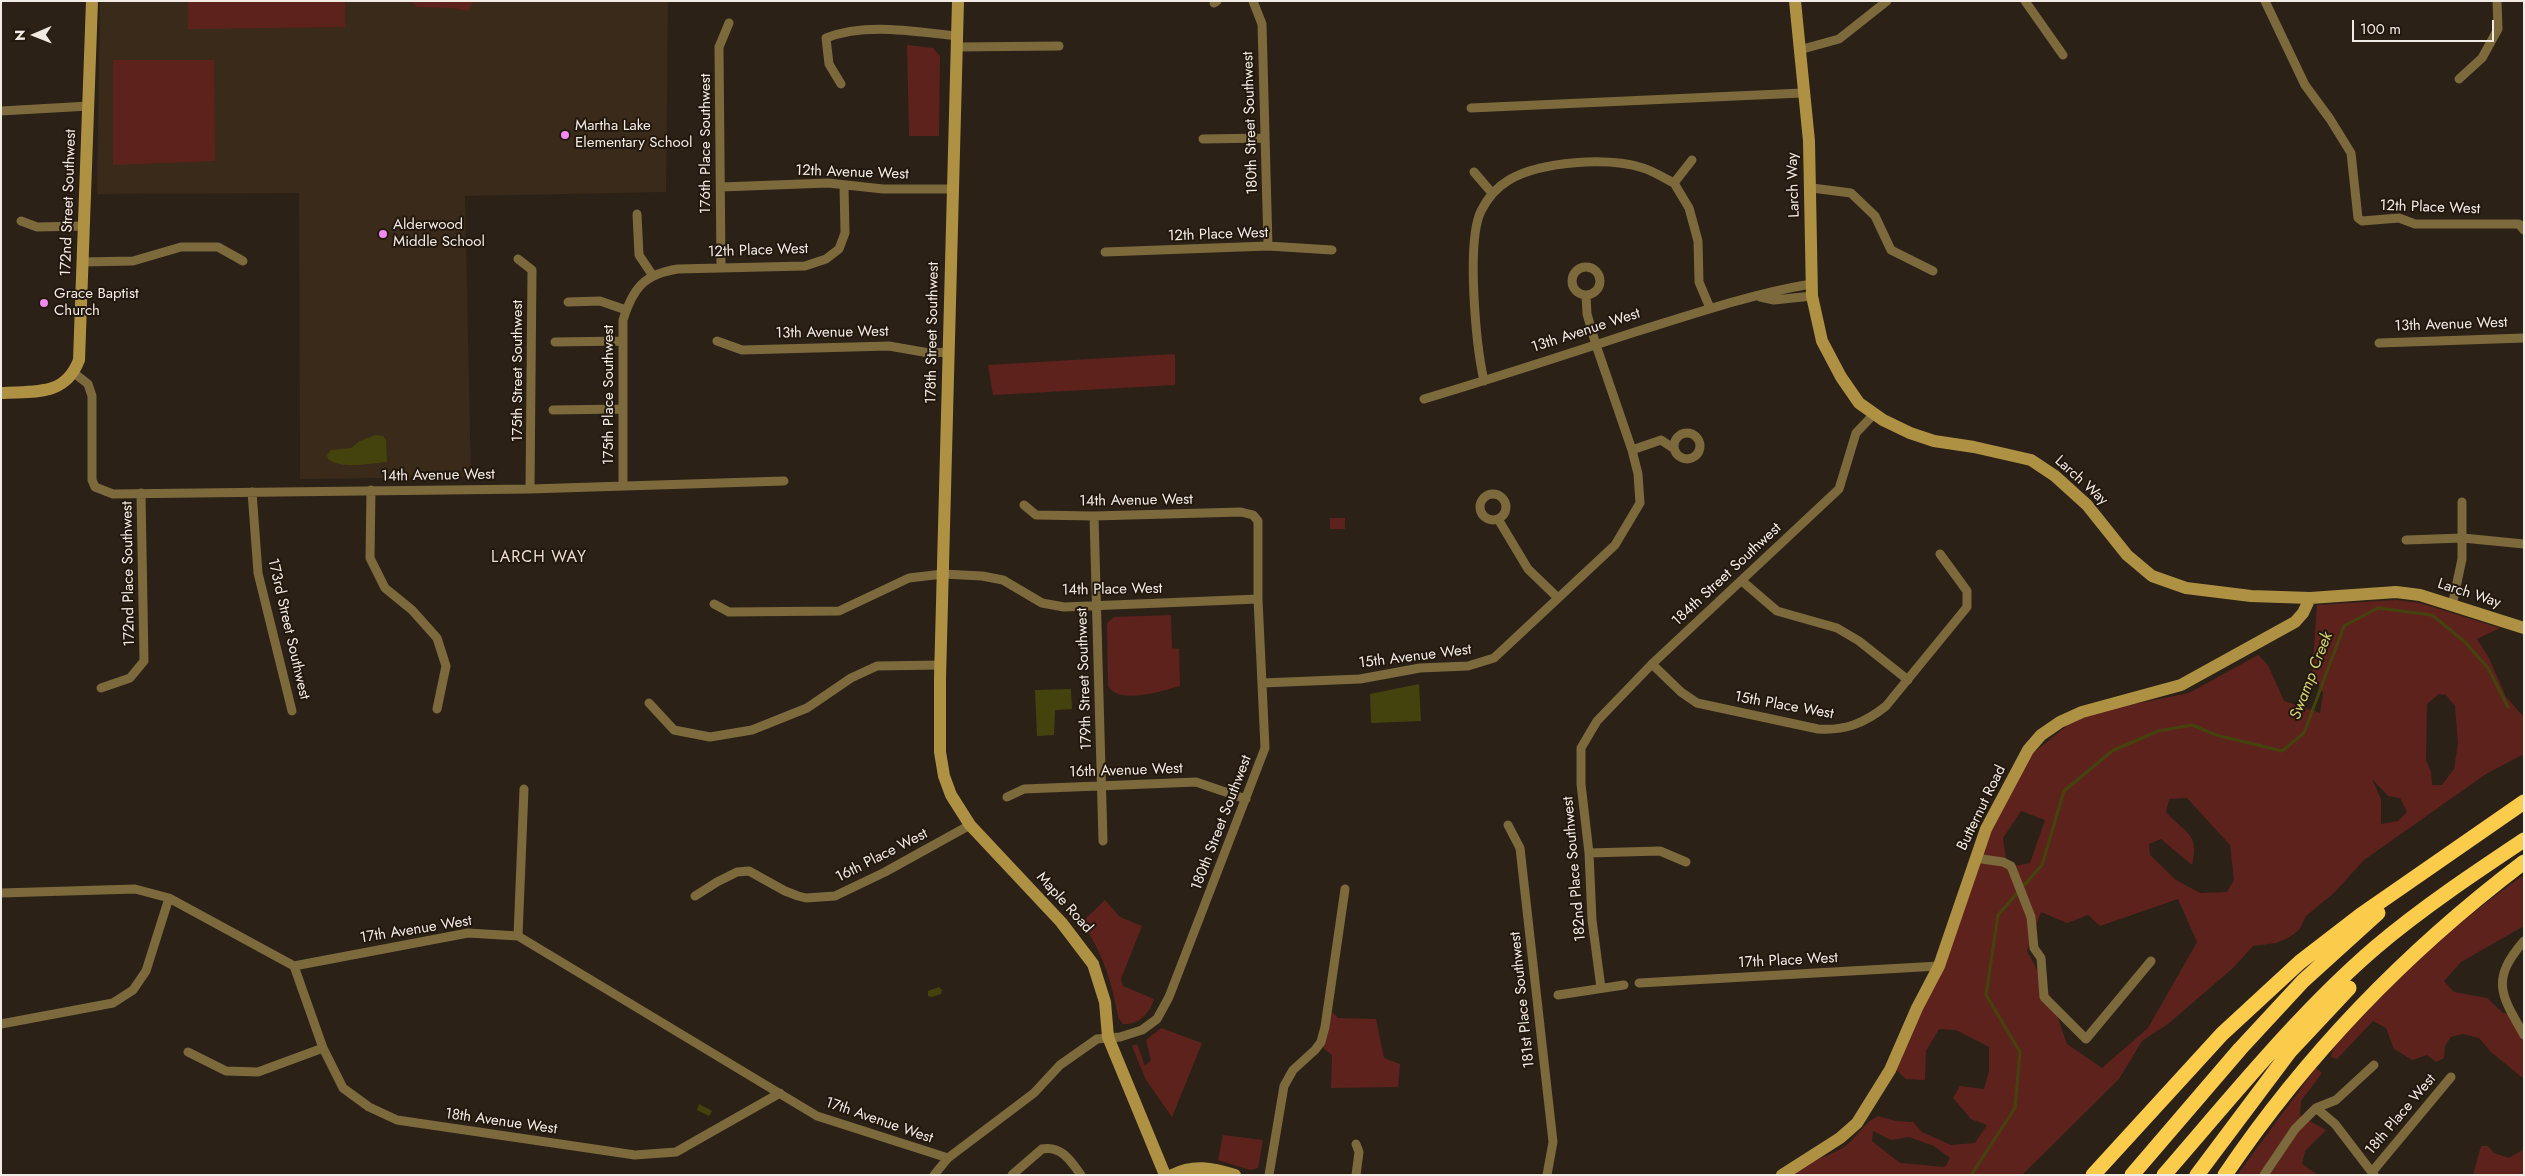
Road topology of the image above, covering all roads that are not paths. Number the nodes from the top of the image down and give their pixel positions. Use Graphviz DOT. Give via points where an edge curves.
graph roads {
  1 [pos="92,1"];
  2 [pos="958,1"];
  3 [pos="1253,1"];
  4 [pos="1795,1"];
  5 [pos="1887,1"];
  6 [pos="2025,1"];
  7 [pos="2265,1"];
  8 [pos="2497,1"];
  9 [pos="729,23"];
  10 [pos="958,41"];
  11 [pos="1059,46"];
  12 [pos="1798,50"];
  13 [pos="2063,55"];
  14 [pos="2459,79"];
  15 [pos="841,84"];
  16 [pos="1802,93"];
  17 [pos="89,106"];
  18 [pos="1471,108"];
  19 [pos="1,111"];
  20 [pos="1265,138"];
  21 [pos="1202,139"];
  22 [pos="1692,160"];
  23 [pos="1474,172"];
  24 [pos="1674,183"];
  25 [pos="844,186"];
  26 [pos="720,187"];
  27 [pos="1812,188"];
  28 [pos="953,189"];
  29 [pos="1492,194"];
  30 [pos="637,214"];
  31 [pos="22,220"];
  32 [pos="84,226"];
  33 [pos="2524,230"];
  34 [pos="1268,246"];
  35 [pos="1332,250"];
  36 [pos="1105,252"];
  37 [pos="518,259"];
  38 [pos="243,261"];
  39 [pos="82,262"];
  40 [pos="721,266"];
  41 [pos="1933,271"];
  42 [pos="653,276"];
  43 [pos="642,281"];
  44 [pos="1812,290"];
  45 [pos="1586,295"];
  46 [pos="568,302"];
  47 [pos="1710,308"];
  48 [pos="626,310"];
  49 [pos="2524,338"];
  50 [pos="623,341"];
  51 [pos="717,341"];
  52 [pos="555,342"];
  53 [pos="2379,343"];
  54 [pos="1596,345"];
  55 [pos="949,352"];
  56 [pos="74,373"];
  57 [pos="1484,381"];
  58 [pos="1,393"];
  59 [pos="1424,399"];
  60 [pos="623,409"];
  61 [pos="552,410"];
  62 [pos="1874,414"];
  63 [pos="1673,448"];
  64 [pos="1632,450"];
  65 [pos="784,481"];
  66 [pos="623,484"];
  67 [pos="530,489"];
  68 [pos="371,490"];
  69 [pos="252,492"];
  70 [pos="141,493"];
  71 [pos="2462,502"];
  72 [pos="1024,505"];
  73 [pos="1253,515"];
  74 [pos="1094,516"];
  75 [pos="1498,519"];
  76 [pos="2463,538"];
  77 [pos="2406,540"];
  78 [pos="2524,544"];
  79 [pos="1940,554"];
  80 [pos="943,574"];
  81 [pos="1742,581"];
  82 [pos="1558,598"];
  83 [pos="2310,598"];
  84 [pos="1258,599"];
  85 [pos="714,604"];
  86 [pos="1097,605"];
  87 [pos="2452,606"];
  88 [pos="2524,628"];
  89 [pos="1652,664"];
  90 [pos="941,665"];
  91 [pos="1908,680"];
  92 [pos="1262,682"];
  93 [pos="100,688"];
  94 [pos="649,703"];
  95 [pos="437,709"];
  96 [pos="292,711"];
  97 [pos="1581,748"];
  98 [pos="1101,785"];
  99 [pos="524,789"];
  100 [pos="1007,797"];
  101 [pos="1246,799"];
  102 [pos="2524,802"];
  103 [pos="970,824"];
  104 [pos="1508,825"];
  105 [pos="1103,841"];
  106 [pos="2518,844"];
  107 [pos="1589,853"];
  108 [pos="2447,856"];
  109 [pos="1975,858"];
  110 [pos="1686,862"];
  111 [pos="2524,862"];
  112 [pos="1345,889"];
  113 [pos="1,893"];
  114 [pos="695,896"];
  115 [pos="169,898"];
  116 [pos="518,936"];
  117 [pos="2524,941"];
  118 [pos="2151,961"];
  119 [pos="294,966"];
  120 [pos="1940,966"];
  121 [pos="1639,983"];
  122 [pos="1624,985"];
  123 [pos="1601,988"];
  124 [pos="1558,995"];
  125 [pos="1,1024"];
  126 [pos="2524,1034"];
  127 [pos="1108,1038"];
  128 [pos="323,1048"];
  129 [pos="188,1052"];
  130 [pos="2374,1065"];
  131 [pos="2451,1077"];
  132 [pos="780,1093"];
  133 [pos="2316,1108"];
  134 [pos="1356,1144"];
  135 [pos="948,1158"];
  136 [pos="2373,1173"];
  137 [pos="934,1175"];
  138 [pos="1012,1175"];
  139 [pos="1081,1175"];
  140 [pos="1165,1175"];
  141 [pos="1172,1175"];
  142 [pos="1235,1175"];
  143 [pos="1269,1175"];
  144 [pos="1356,1175"];
  145 [pos="1546,1175"];
  146 [pos="1782,1175"];
  147 [pos="2094,1175"];
  148 [pos="2132,1175"];
  149 [pos="2164,1175"];
  150 [pos="2197,1175"];
  151 [pos="2225,1175"];
  152 [pos="2264,1175"];
  1 -- 17 [label="street, 172nd Street Southwest"];
  2 -- 10 [label="street, 178th Street Southwest"];
  3 -- 20 [label="street, 180th Street Southwest" via="1262,24"];
  4 -- 12 [label="street, Larch Way"];
  5 -- 12 [label="street" via="1839,40"];
  6 -- 13 [label="street"];
  7 -- 33 [label="street, 12th Place West" via="2305,85 2351,153 2357,214 2362,221 2399,218 2415,224 2519,224"];
  8 -- 14 [label="street" via="2498,29 2482,58"];
  9 -- 26 [label="street, 176th Place Southwest" via="719,47"];
  10 -- 11 [label="street"];
  10 -- 15 [label="street" via="890,30 838,33 826,38 829,64"];
  10 -- 28 [label="street, 178th Street Southwest"];
  12 -- 16 [label="street, Larch Way"];
  16 -- 18 [label="street"];
  16 -- 27 [label="street, Larch Way"];
  17 -- 19 [label="street"];
  17 -- 32 [label="street, 172nd Street Southwest"];
  20 -- 21 [label="street"];
  20 -- 34 [label="street, 180th Street Southwest"];
  22 -- 24 [label="street"];
  23 -- 29 [label="street"];
  24 -- 29 [label="street" via="1643,168 1609,163 1567,164 1536,169 1518,176"];
  24 -- 47 [label="street" via="1690,208 1698,242 1698,282"];
  25 -- 26 [label="street, 12th Avenue West" via="828,183"];
  25 -- 28 [label="street, 12th Avenue West"];
  25 -- 40 [label="street, 12th Place West" via="844,233 839,248 826,259 805,266"];
  26 -- 40 [label="street, 176th Place Southwest"];
  27 -- 41 [label="street" via="1851,193 1875,216 1891,250"];
  27 -- 44 [label="street, Larch Way"];
  28 -- 55 [label="street, 178th Street Southwest"];
  29 -- 57 [label="street" via="1481,212 1474,271 1478,351"];
  30 -- 42 [label="street" via="639,255"];
  31 -- 32 [label="street" via="37,227"];
  32 -- 39 [label="street, 172nd Street Southwest"];
  34 -- 35 [label="street, 12th Place West"];
  34 -- 36 [label="street, 12th Place West"];
  37 -- 67 [label="street, 175th Street Southwest" via="532,270"];
  38 -- 39 [label="street" via="218,247 181,247 133,261"];
  39 -- 56 [label="street, 172nd Street Southwest" via="79,360"];
  40 -- 42 [label="street, 12th Place West" via="678,268"];
  42 -- 43 [label="street, 12th Place West"];
  43 -- 48 [label="street, 175th Place Southwest"];
  44 -- 47 [label="street, 13th Avenue West" via="1772,291"];
  44 -- 62 [label="street, Larch Way" via="1822,341 1859,403"];
  45 -- 54 [label="street, 15th Avenue West" via="1587,314"];
  46 -- 48 [label="street" via="600,301"];
  47 -- 54 [label="street, 13th Avenue West"];
  48 -- 50 [label="street, 175th Place Southwest"];
  49 -- 53 [label="street, 13th Avenue West"];
  50 -- 52 [label="street"];
  50 -- 60 [label="street, 175th Place Southwest"];
  51 -- 55 [label="street, 13th Avenue West" via="742,350 889,346 929,353"];
  54 -- 57 [label="street, 13th Avenue West"];
  54 -- 64 [label="street, 15th Avenue West"];
  55 -- 80 [label="street, 178th Street Southwest"];
  56 -- 58 [label="street" via="55,388"];
  56 -- 70 [label="street, 14th Avenue West" via="88,384 92,396 91,473 95,487 113,494"];
  57 -- 59 [label="street, 13th Avenue West"];
  60 -- 61 [label="street"];
  60 -- 66 [label="street, 175th Place Southwest"];
  62 -- 81 [label="street, 184th Street Southwest" via="1856,433 1838,489"];
  62 -- 83 [label="street, Larch Way" via="1910,433 1934,441 2031,460 2055,476 2087,505 2127,555 2152,576 2186,588 2211,592"];
  63 -- 64 [label="street" via="1660,440"];
  64 -- 82 [label="street, 15th Avenue West" via="1640,503 1616,545"];
  65 -- 66 [label="street, 14th Avenue West"];
  66 -- 67 [label="street, 14th Avenue West"];
  67 -- 68 [label="street, 14th Avenue West"];
  68 -- 69 [label="street, 14th Avenue West"];
  68 -- 95 [label="street" via="370,558 385,588 412,610 437,638 446,666"];
  69 -- 70 [label="street, 14th Avenue West"];
  69 -- 96 [label="street, 173rd Street Southwest" via="258,573"];
  70 -- 93 [label="street, 172nd Place Southwest" via="144,661 130,678"];
  71 -- 76 [label="street"];
  72 -- 74 [label="street, 14th Avenue West" via="1036,515"];
  73 -- 74 [label="street, 14th Avenue West" via="1241,512"];
  73 -- 84 [label="street, 180th Street Southwest" via="1258,521"];
  74 -- 86 [label="street, 179th Street Southwest"];
  75 -- 82 [label="street" via="1528,569"];
  76 -- 77 [label="street"];
  76 -- 78 [label="street"];
  76 -- 87 [label="street"];
  79 -- 91 [label="street, 15th Place West" via="1967,591 1968,602 1964,612"];
  80 -- 85 [label="street, 14th Place West" via="909,578 839,611 729,612"];
  80 -- 86 [label="street, 14th Place West" via="1003,580 1042,603 1064,607"];
  80 -- 90 [label="street, 178th Street Southwest"];
  81 -- 89 [label="street, 184th Street Southwest"];
  81 -- 91 [label="street" via="1777,611 1838,628"];
  82 -- 92 [label="street, 15th Avenue West" via="1494,658 1468,666 1420,668 1360,679"];
  83 -- 87 [label="street, Larch Way" via="2396,592 2420,595"];
  83 -- 109 [label="street, Butternut Road" via="2295,622 2181,684 2082,712 2041,735 2024,758 1986,829"];
  84 -- 86 [label="street, 14th Place West"];
  84 -- 92 [label="street, 180th Street Southwest"];
  86 -- 98 [label="street, 179th Street Southwest"];
  87 -- 88 [label="street, Larch Way"];
  89 -- 91 [label="street, 15th Place West" via="1681,692 1697,702 1827,730 1870,719"];
  89 -- 97 [label="street, 184th Street Southwest" via="1597,721"];
  90 -- 94 [label="street" via="876,666 851,678 807,708 752,730 710,737 674,730"];
  90 -- 103 [label="street, Maple Road" via="939,742 944,776 954,801"];
  92 -- 101 [label="street, 180th Street Southwest" via="1265,748"];
  97 -- 107 [label="street, 182nd Place Southwest" via="1581,784"];
  98 -- 100 [label="street, 16th Avenue West" via="1024,789"];
  98 -- 101 [label="street, 16th Avenue West" via="1196,782"];
  98 -- 105 [label="street, 179th Street Southwest"];
  99 -- 116 [label="street"];
  101 -- 127 [label="street, 180th Street Southwest" via="1165,1005 1156,1019 1142,1030"];
  102 -- 108 [label="highway"];
  103 -- 114 [label="street, 16th Place West" via="835,896 798,896 749,871 737,872"];
  103 -- 127 [label="street, Maple Road" via="1061,922 1093,964 1105,1002"];
  104 -- 145 [label="street, 181st Place Southwest" via="1520,848 1553,1142"];
  106 -- 149 [label="highway" via="2428,906 2375,948 2258,1067"];
  106 -- 150 [label="highway" via="2390,947 2335,1001 2290,1051"];
  107 -- 110 [label="street" via="1660,852"];
  107 -- 123 [label="street, 182nd Place Southwest" via="1592,920"];
  108 -- 147 [label="highway" via="2300,962 2222,1034"];
  108 -- 148 [label="highway" via="2393,899 2303,981"];
  109 -- 118 [label="street" via="2011,866 2031,918 2034,948 2041,958 2044,998 2086,1039"];
  109 -- 120 [label="street, Butternut Road"];
  111 -- 151 [label="highway" via="2427,941 2388,979 2318,1055 2259,1126"];
  112 -- 143 [label="street" via="1325,1027 1321,1042 1293,1070 1284,1086"];
  113 -- 115 [label="street" via="135,889"];
  115 -- 119 [label="street"];
  115 -- 125 [label="street" via="146,971 133,990 114,1004"];
  116 -- 119 [label="street, 17th Avenue West" via="468,933"];
  116 -- 132 [label="street, 17th Avenue West"];
  117 -- 126 [label="street" via="2512,954 2503,972 2503,998"];
  119 -- 128 [label="street, 18th Avenue West"];
  120 -- 121 [label="street, 17th Place West"];
  120 -- 146 [label="street, Butternut Road" via="1917,1008 1890,1070 1857,1123 1840,1138"];
  122 -- 123 [label="street"];
  123 -- 124 [label="street"];
  127 -- 135 [label="street, 17th Avenue West" via="1097,1039 1060,1065 1034,1093"];
  127 -- 140 [label="street, Maple Road"];
  128 -- 129 [label="street" via="258,1072 226,1071"];
  128 -- 132 [label="street, 18th Avenue West" via="343,1088 369,1107 397,1120 635,1156 676,1152"];
  130 -- 133 [label="street" via="2343,1094"];
  131 -- 136 [label="street, 18th Place West"];
  132 -- 135 [label="street, 17th Avenue West" via="817,1116"];
  133 -- 136 [label="street" via="2340,1130"];
  133 -- 152 [label="street" via="2295,1129"];
  134 -- 144 [label="street"];
  135 -- 137 [label="street, 17th Avenue West"];
  138 -- 139 [label="street" via="1042,1149 1048,1148 1059,1150"];
  141 -- 142 [label="street" via="1200,1167"];
}
